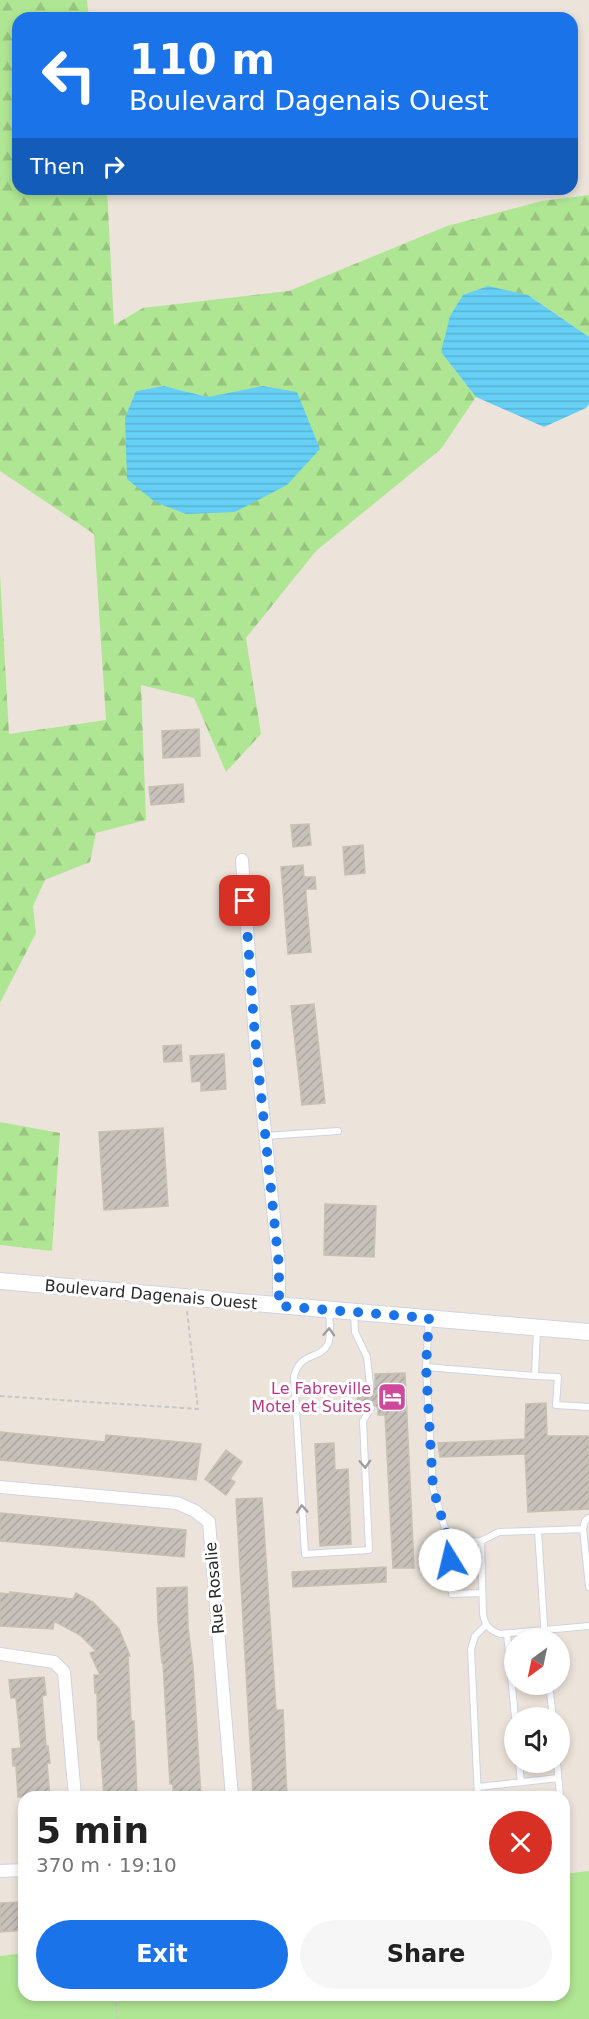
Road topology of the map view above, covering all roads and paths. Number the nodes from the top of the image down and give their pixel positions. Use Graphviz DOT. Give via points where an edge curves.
graph roads {
  1 [pos="242,860"];
  2 [pos="338,1131"];
  3 [pos="264,1137"];
  4 [pos="0,1281"];
  5 [pos="186,1297"];
  6 [pos="279,1306"];
  7 [pos="329,1310"];
  8 [pos="354,1312"];
  9 [pos="429,1318"];
  10 [pos="537,1328"];
  11 [pos="589,1332"];
  12 [pos="426,1366"];
  13 [pos="534,1376"];
  14 [pos="370,1384"];
  15 [pos="0,1396"];
  16 [pos="589,1407"];
  17 [pos="371,1408"];
  18 [pos="0,1487"];
  19 [pos="589,1518"];
  20 [pos="584,1529"];
  21 [pos="538,1531"];
  22 [pos="481,1541"];
  23 [pos="449,1542"];
  24 [pos="587,1551"];
  25 [pos="589,1587"];
  26 [pos="482,1593"];
  27 [pos="486,1625"];
  28 [pos="589,1626"];
  29 [pos="546,1629"];
  30 [pos="557,1629"];
  31 [pos="504,1633"];
  32 [pos="0,1654"];
  33 [pos="520,1773"];
  34 [pos="558,1773"];
  35 [pos="558,1778"];
  36 [pos="521,1782"];
  37 [pos="478,1787"];
  38 [pos="74,1791"];
  39 [pos="231,1791"];
  40 [pos="478,1791"];
  41 [pos="559,1791"];
  42 [pos="18,1870"];
  43 [pos="0,1871"];
  44 [pos="116,2001"];
  45 [pos="117,2019"];
  1 -- 3 [label="street"];
  2 -- 3 [label="lane"];
  3 -- 6 [label="street" via="276,1237"];
  4 -- 5 [label="main road, Boulevard Dagenais Ouest"];
  5 -- 6 [label="main road, Boulevard Dagenais Ouest"];
  5 -- 15 [label="path" via="198,1409"];
  6 -- 7 [label="main road, Boulevard Dagenais Ouest"];
  7 -- 8 [label="main road, Boulevard Dagenais Ouest"];
  17 -- 7 [label="lane, one-way" via="363,1421 369,1550 305,1554 294,1377 303,1359 322,1351 328,1343"];
  8 -- 9 [label="main road, Boulevard Dagenais Ouest"];
  8 -- 14 [label="lane" via="355,1332 367,1357"];
  9 -- 10 [label="main road, Boulevard Dagenais Ouest"];
  9 -- 12 [label="lane"];
  10 -- 11 [label="main road, Boulevard Dagenais Ouest"];
  10 -- 13 [label="lane"];
  12 -- 13 [label="lane"];
  12 -- 23 [label="lane" via="433,1488"];
  13 -- 16 [label="lane" via="558,1377 556,1405"];
  18 -- 39 [label="street, Rue Rosalie" via="177,1503 209,1522"];
  19 -- 20 [label="lane"];
  20 -- 21 [label="lane"];
  20 -- 24 [label="lane"];
  21 -- 22 [label="lane" via="499,1533"];
  21 -- 29 [label="lane"];
  22 -- 23 [label="lane"];
  22 -- 26 [label="lane"];
  23 -- 26 [label="lane" via="452,1594"];
  24 -- 25 [label="lane"];
  26 -- 27 [label="lane"];
  27 -- 31 [label="lane"];
  27 -- 37 [label="lane" via="475,1636 471,1649"];
  28 -- 30 [label="lane"];
  32 -- 38 [label="street" via="54,1662 64,1672"];
  33 -- 36 [label="lane"];
  34 -- 35 [label="lane"];
  35 -- 36 [label="lane"];
  35 -- 41 [label="lane"];
  36 -- 37 [label="lane"];
  37 -- 40 [label="lane"];
  42 -- 43 [label="street"];
  44 -- 45 [label="path"];
}
